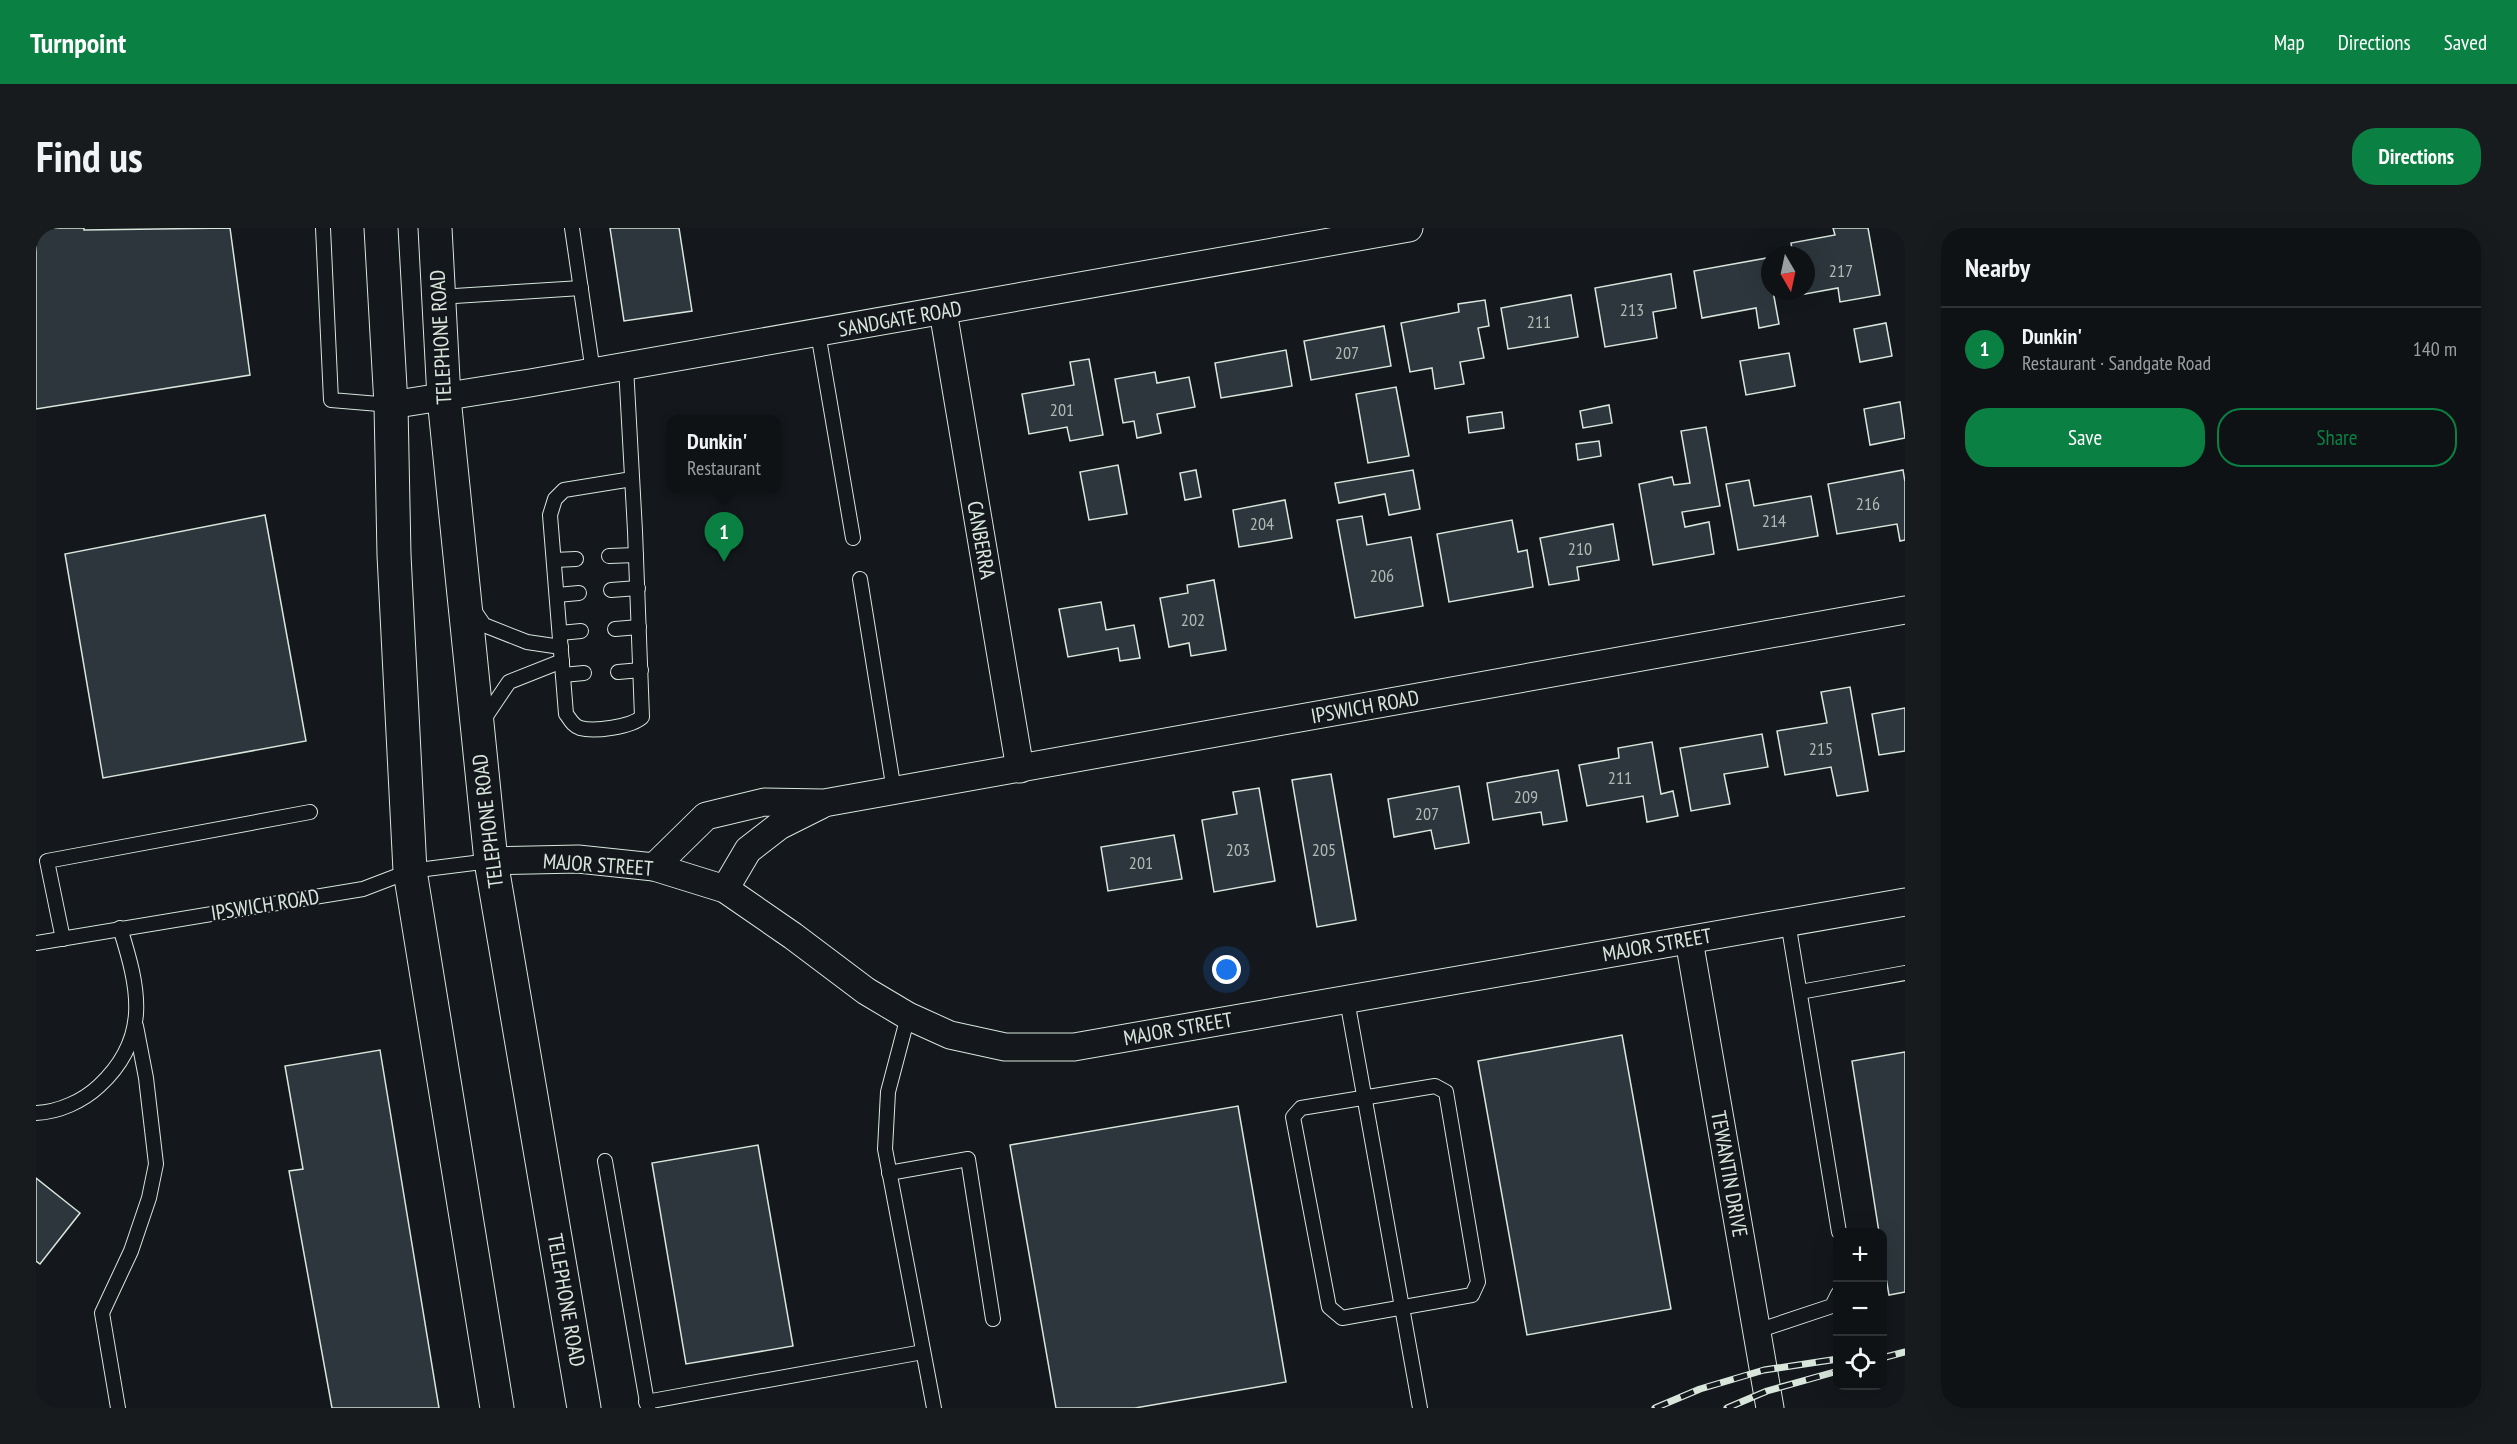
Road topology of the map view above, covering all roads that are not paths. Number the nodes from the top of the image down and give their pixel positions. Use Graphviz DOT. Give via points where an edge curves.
graph roads {
  1 [pos="323,228"];
  2 [pos="381,228"];
  3 [pos="435,228"];
  4 [pos="572,228"];
  5 [pos="1409,228"];
  6 [pos="581,288"];
  7 [pos="439,297"];
  8 [pos="943,311"];
  9 [pos="818,333"];
  10 [pos="626,367"];
  11 [pos="593,372"];
  12 [pos="444,398"];
  13 [pos="391,405"];
  14 [pos="632,479"];
  15 [pos="853,538"];
  16 [pos="636,555"];
  17 [pos="609,556"];
  18 [pos="576,559"];
  19 [pos="554,560"];
  20 [pos="860,579"];
  21 [pos="638,588"];
  22 [pos="611,590"];
  23 [pos="579,593"];
  24 [pos="464,595"];
  25 [pos="557,595"];
  26 [pos="1905,610"];
  27 [pos="639,627"];
  28 [pos="615,629"];
  29 [pos="581,631"];
  30 [pos="561,640"];
  31 [pos="562,668"];
  32 [pos="641,670"];
  33 [pos="618,672"];
  34 [pos="584,674"];
  35 [pos="478,729"];
  36 [pos="1020,769"];
  37 [pos="894,791"];
  38 [pos="824,803"];
  39 [pos="310,812"];
  40 [pos="42,861"];
  41 [pos="491,861"];
  42 [pos="654,867"];
  43 [pos="410,871"];
  44 [pos="725,889"];
  45 [pos="1905,902"];
  46 [pos="1788,922"];
  47 [pos="120,927"];
  48 [pos="63,939"];
  49 [pos="1689,940"];
  50 [pos="38,944"];
  51 [pos="1905,973"];
  52 [pos="1800,992"];
  53 [pos="1347,1000"];
  54 [pos="908,1016"];
  55 [pos="136,1026"];
  56 [pos="1365,1097"];
  57 [pos="36,1113"];
  58 [pos="605,1161"];
  59 [pos="889,1173"];
  60 [pos="1838,1228"];
  61 [pos="1833,1304"];
  62 [pos="1402,1308"];
  63 [pos="993,1319"];
  64 [pos="1757,1332"];
  65 [pos="923,1352"];
  66 [pos="647,1405"];
  67 [pos="118,1408"];
  68 [pos="497,1408"];
  69 [pos="584,1408"];
  70 [pos="934,1408"];
  71 [pos="1420,1408"];
  72 [pos="1770,1408"];
  1 -- 13 [label="lane" via="330,400"];
  2 -- 13 [label="main road"];
  3 -- 7 [label="main road, TELEPHONE ROAD"];
  4 -- 6 [label="lane"];
  5 -- 8 [label="street, SANDGATE ROAD"];
  6 -- 7 [label="lane"];
  6 -- 11 [label="lane"];
  7 -- 12 [label="main road, TELEPHONE ROAD"];
  8 -- 9 [label="street, SANDGATE ROAD"];
  8 -- 36 [label="street, CANBERRA"];
  9 -- 10 [label="street, SANDGATE ROAD"];
  9 -- 15 [label="lane"];
  10 -- 11 [label="street, SANDGATE ROAD"];
  10 -- 14 [label="lane"];
  11 -- 12 [label="street, SANDGATE ROAD"];
  12 -- 13 [label="street, SANDGATE ROAD"];
  12 -- 24 [label="main road, TELEPHONE ROAD"];
  13 -- 43 [label="main road" via="394,555"];
  14 -- 16 [label="lane"];
  14 -- 19 [label="lane" via="571,488 555,499 550,515"];
  16 -- 17 [label="lane"];
  16 -- 21 [label="lane"];
  18 -- 19 [label="lane"];
  19 -- 25 [label="lane"];
  20 -- 37 [label="lane"];
  21 -- 22 [label="lane"];
  21 -- 27 [label="lane"];
  23 -- 25 [label="lane"];
  24 -- 30 [label="lane" via="484,625 527,642"];
  24 -- 35 [label="main road, TELEPHONE ROAD"];
  25 -- 30 [label="lane"];
  26 -- 36 [label="street, IPSWICH ROAD"];
  27 -- 28 [label="lane"];
  27 -- 32 [label="lane"];
  29 -- 30 [label="lane"];
  30 -- 31 [label="lane"];
  31 -- 32 [label="lane" via="566,714 580,728 622,727 642,717"];
  31 -- 34 [label="lane"];
  31 -- 35 [label="lane" via="509,682"];
  32 -- 33 [label="lane"];
  35 -- 41 [label="main road, TELEPHONE ROAD"];
  36 -- 37 [label="street, IPSWICH ROAD"];
  37 -- 38 [label="street, IPSWICH ROAD"];
  38 -- 42 [label="street, IPSWICH ROAD" via="764,802 706,816"];
  38 -- 44 [label="street, IPSWICH ROAD" via="779,826 748,850"];
  39 -- 40 [label="lane"];
  40 -- 48 [label="lane"];
  41 -- 42 [label="street, MAJOR STREET" via="578,859"];
  41 -- 43 [label="lane, IPSWICH ROAD"];
  41 -- 69 [label="main road, TELEPHONE ROAD"];
  42 -- 44 [label="street, MAJOR STREET"];
  43 -- 47 [label="lane, IPSWICH ROAD" via="363,889"];
  43 -- 68 [label="main road"];
  44 -- 54 [label="street, MAJOR STREET" via="866,991"];
  45 -- 46 [label="street, MAJOR STREET"];
  46 -- 49 [label="street, MAJOR STREET"];
  46 -- 52 [label="lane"];
  47 -- 48 [label="lane, IPSWICH ROAD"];
  47 -- 55 [label="lane" via="133,969"];
  48 -- 50 [label="lane, IPSWICH ROAD"];
  49 -- 53 [label="street, MAJOR STREET"];
  49 -- 64 [label="street, TEWANTIN DRIVE"];
  51 -- 52 [label="lane"];
  52 -- 60 [label="lane"];
  53 -- 54 [label="street, MAJOR STREET" via="1074,1047 1005,1047 950,1035"];
  53 -- 56 [label="lane"];
  54 -- 59 [label="lane" via="888,1092 885,1149"];
  55 -- 57 [label="lane" via="117,1068 85,1098"];
  55 -- 67 [label="lane" via="156,1164 132,1251 102,1312"];
  56 -- 62 [label="lane"];
  56 -- 62 [label="lane" via="1301,1108 1293,1117 1329,1307 1342,1318"];
  56 -- 62 [label="lane" via="1435,1086 1446,1092 1478,1282 1472,1295"];
  58 -- 66 [label="lane"];
  59 -- 63 [label="lane" via="968,1159"];
  59 -- 65 [label="lane"];
  61 -- 64 [label="lane"];
  62 -- 71 [label="lane"];
  64 -- 72 [label="street, TEWANTIN DRIVE"];
  65 -- 66 [label="lane"];
  65 -- 70 [label="lane"];
}
